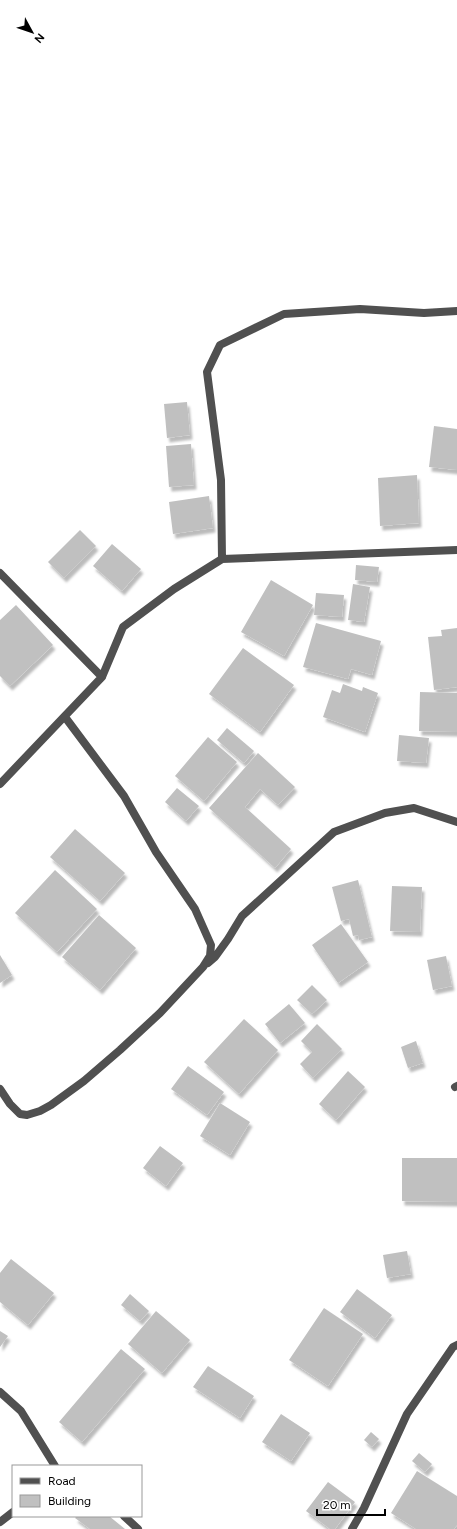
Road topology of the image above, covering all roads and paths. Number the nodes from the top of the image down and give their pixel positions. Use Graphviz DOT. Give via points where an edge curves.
graph roads {
  1 [pos="457,311"];
  2 [pos="457,550"];
  3 [pos="222,559"];
  4 [pos="0,573"];
  5 [pos="102,677"];
  6 [pos="65,717"];
  7 [pos="0,784"];
  8 [pos="457,822"];
  9 [pos="203,967"];
  10 [pos="0,1089"];
  11 [pos="457,1345"];
  12 [pos="0,1392"];
  13 [pos="55,1465"];
  14 [pos="12,1513"];
  15 [pos="125,1517"];
  16 [pos="0,1522"];
  17 [pos="138,1529"];
  18 [pos="352,1529"];
  1 -- 3 [label="street" via="424,313 360,309 284,314 220,345 207,372 221,480"];
  2 -- 3 [label="street"];
  3 -- 5 [label="street" via="174,589 123,627"];
  4 -- 5 [label="street"];
  5 -- 6 [label="street"];
  6 -- 7 [label="street"];
  6 -- 9 [label="street" via="124,796 156,852 195,909 211,945 210,956"];
  8 -- 9 [label="street" via="414,808 385,812 334,832 242,916 215,957"];
  9 -- 10 [label="street" via="160,1013 120,1050 51,1105 27,1115 20,1114"];
  11 -- 18 [label="street" via="453,1346 407,1414"];
  12 -- 13 [label="street" via="21,1411"];
  14 -- 16 [label="street"];
  15 -- 17 [label="street"];
}
